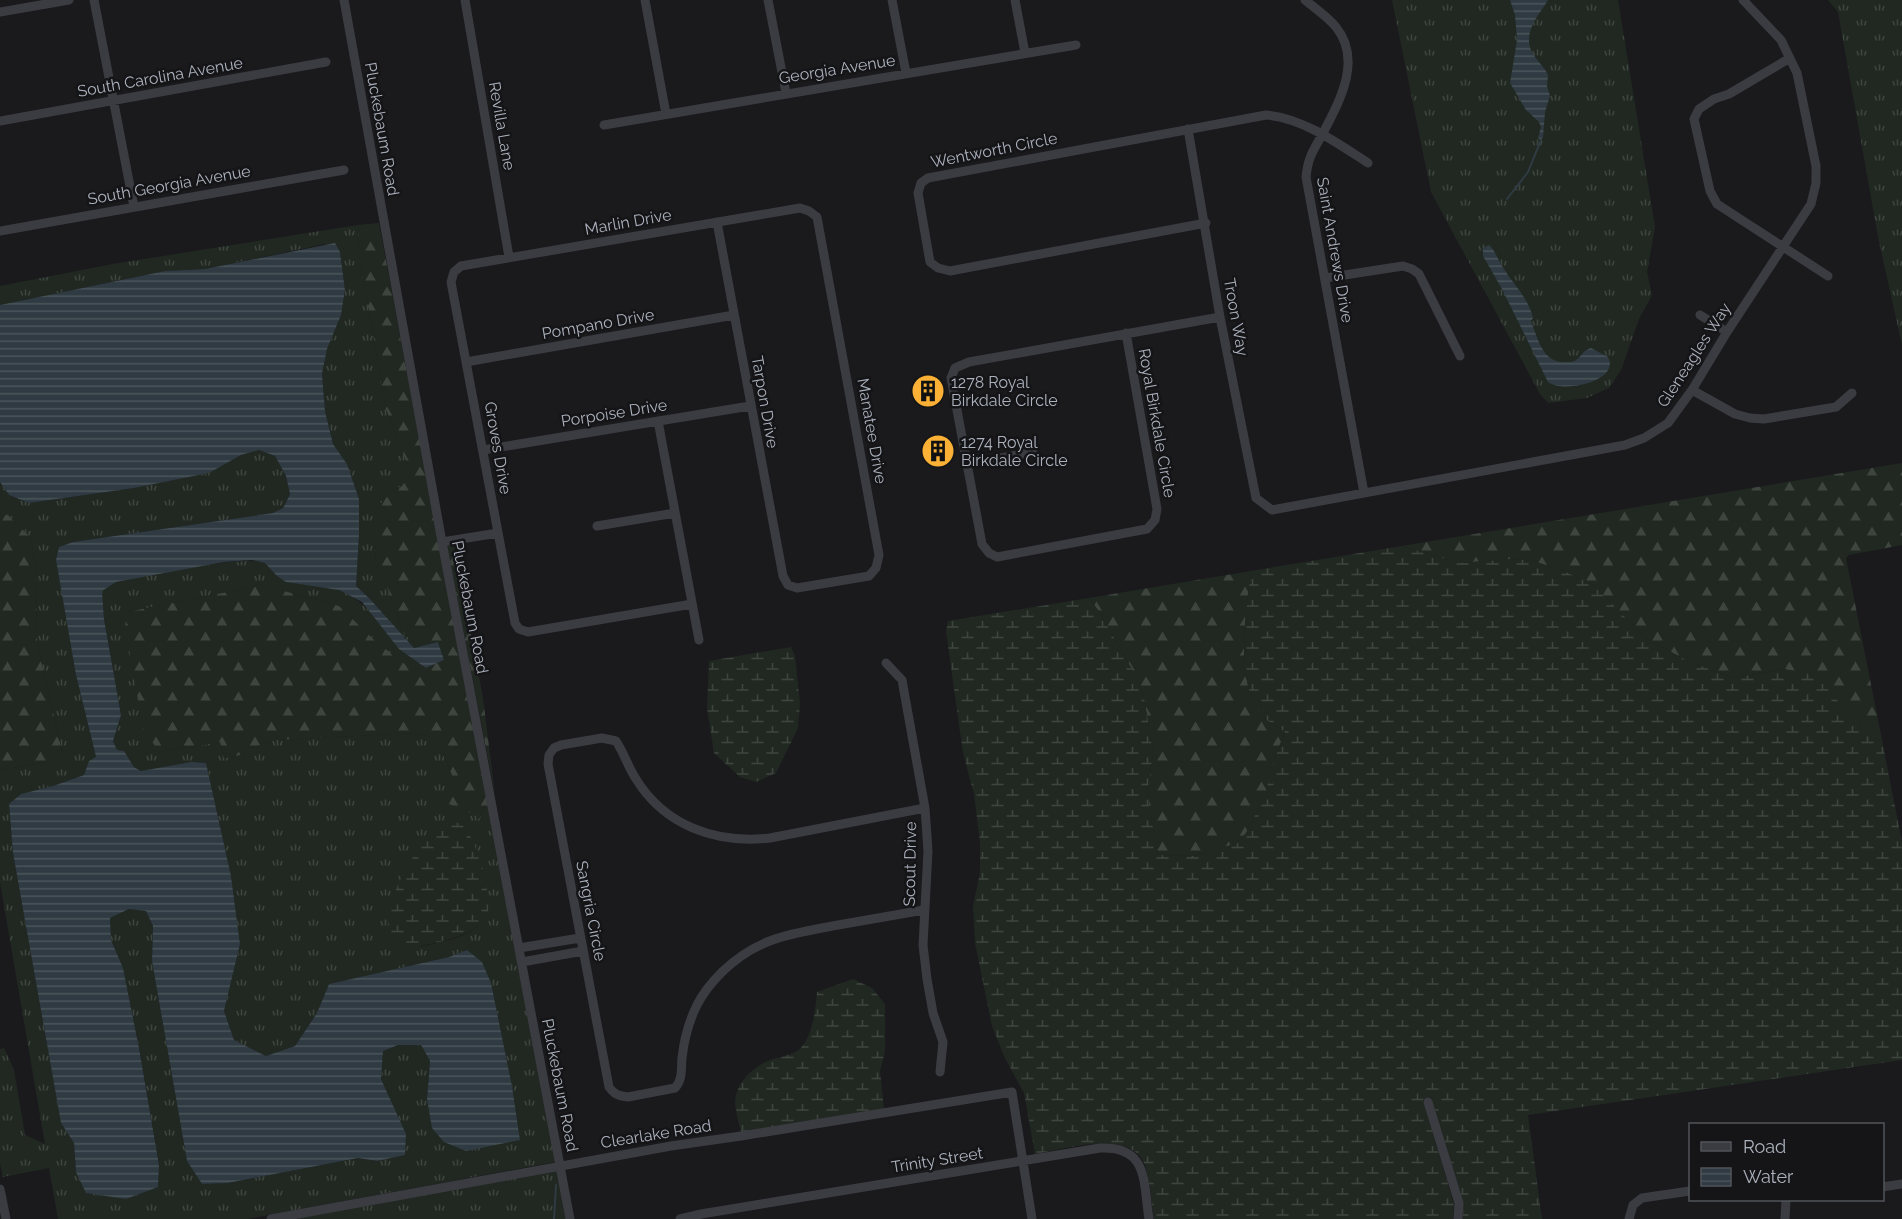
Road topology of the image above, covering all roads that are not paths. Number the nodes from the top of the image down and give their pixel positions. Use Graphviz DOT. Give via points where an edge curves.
graph roads {
  1 [pos="69,0"];
  2 [pos="94,0"];
  3 [pos="344,0"];
  4 [pos="465,0"];
  5 [pos="645,0"];
  6 [pos="768,0"];
  7 [pos="892,0"];
  8 [pos="1015,0"];
  9 [pos="1305,0"];
  10 [pos="1743,0"];
  11 [pos="0,12"];
  12 [pos="1076,45"];
  13 [pos="1025,53"];
  14 [pos="1790,58"];
  15 [pos="326,62"];
  16 [pos="906,73"];
  17 [pos="786,93"];
  18 [pos="113,101"];
  19 [pos="666,114"];
  20 [pos="0,121"];
  21 [pos="604,124"];
  22 [pos="1188,129"];
  23 [pos="1322,134"];
  24 [pos="1368,162"];
  25 [pos="344,170"];
  26 [pos="134,207"];
  27 [pos="809,211"];
  28 [pos="717,222"];
  29 [pos="1206,223"];
  30 [pos="0,231"];
  31 [pos="1783,246"];
  32 [pos="509,257"];
  33 [pos="454,272"];
  34 [pos="1828,276"];
  35 [pos="1325,278"];
  36 [pos="734,315"];
  37 [pos="1700,315"];
  38 [pos="1220,317"];
  39 [pos="1727,332"];
  40 [pos="1126,333"];
  41 [pos="1460,356"];
  42 [pos="466,362"];
  43 [pos="1692,390"];
  44 [pos="1852,393"];
  45 [pos="750,406"];
  46 [pos="658,421"];
  47 [pos="483,450"];
  48 [pos="1033,452"];
  49 [pos="968,464"];
  50 [pos="1364,493"];
  51 [pos="1264,506"];
  52 [pos="675,513"];
  53 [pos="597,526"];
  54 [pos="498,532"];
  55 [pos="442,543"];
  56 [pos="788,585"];
  57 [pos="692,604"];
  58 [pos="699,640"];
  59 [pos="886,663"];
  60 [pos="925,808"];
  61 [pos="924,910"];
  62 [pos="580,938"];
  63 [pos="519,948"];
  64 [pos="583,951"];
  65 [pos="522,962"];
  66 [pos="940,1072"];
  67 [pos="1428,1102"];
  68 [pos="1023,1161"];
  69 [pos="561,1165"];
  70 [pos="1902,1184"];
  71 [pos="1884,1187"];
  72 [pos="0,1190"];
  73 [pos="1689,1191"];
  74 [pos="1786,1201"];
  75 [pos="6,1219"];
  76 [pos="270,1219"];
  77 [pos="570,1219"];
  78 [pos="680,1219"];
  79 [pos="1032,1219"];
  80 [pos="1149,1219"];
  81 [pos="1458,1219"];
  82 [pos="1629,1219"];
  83 [pos="1785,1219"];
  1 -- 11 [label="street"];
  2 -- 18 [label="street"];
  3 -- 55 [label="street, Pluckebaum Road"];
  4 -- 32 [label="street, Revilla Lane"];
  5 -- 19 [label="street"];
  6 -- 17 [label="street"];
  7 -- 16 [label="street"];
  8 -- 13 [label="street"];
  9 -- 23 [label="street, Saint Andrews Drive" via="1332,22 1347,48 1344,91"];
  10 -- 14 [label="street, Gleneagles Way" via="1781,40"];
  12 -- 13 [label="street, Georgia Avenue"];
  13 -- 16 [label="street, Georgia Avenue"];
  14 -- 31 [label="street, Gleneagles Way" via="1797,73 1816,183 1810,204"];
  14 -- 31 [label="street" via="1714,99 1699,109 1694,118 1710,191 1717,204"];
  15 -- 18 [label="street, South Carolina Avenue"];
  16 -- 17 [label="street, Georgia Avenue"];
  17 -- 19 [label="street, Georgia Avenue"];
  18 -- 20 [label="street, South Carolina Avenue"];
  18 -- 26 [label="street"];
  19 -- 21 [label="street, Georgia Avenue"];
  22 -- 23 [label="street, Wentworth Circle" via="1266,115 1283,117"];
  22 -- 29 [label="street, Troon Way"];
  22 -- 29 [label="street, Wentworth Circle" via="928,178 921,183 918,193 930,262 950,271"];
  23 -- 24 [label="street, Wentworth Circle"];
  23 -- 35 [label="street, Saint Andrews Drive" via="1307,160 1306,177"];
  25 -- 26 [label="street, South Georgia Avenue"];
  26 -- 30 [label="street, South Georgia Avenue"];
  27 -- 28 [label="street, Marlin Drive" via="800,208"];
  27 -- 56 [label="street, Manatee Drive" via="818,217 879,555 869,576 797,588"];
  28 -- 32 [label="street, Marlin Drive"];
  28 -- 36 [label="street, Tarpon Drive"];
  29 -- 38 [label="street, Troon Way"];
  31 -- 34 [label="street"];
  31 -- 39 [label="street, Gleneagles Way"];
  32 -- 33 [label="street, Marlin Drive" via="461,266"];
  33 -- 42 [label="street, Groves Drive" via="451,282"];
  35 -- 41 [label="street" via="1404,266 1412,269 1419,274"];
  35 -- 50 [label="street, Saint Andrews Drive"];
  36 -- 42 [label="street, Pompano Drive"];
  36 -- 45 [label="street, Tarpon Drive"];
  37 -- 39 [label="street"];
  38 -- 40 [label="street, Royal Birkdale Circle"];
  38 -- 51 [label="street, Troon Way" via="1256,498"];
  39 -- 43 [label="street, Gleneagles Way"];
  40 -- 49 [label="street, Royal Birkdale Circle" via="969,362 956,369 951,378"];
  40 -- 49 [label="street, Royal Birkdale Circle" via="1157,509 1155,520 1147,529 997,557 982,544"];
  42 -- 47 [label="street, Groves Drive"];
  43 -- 44 [label="street" via="1735,414 1764,419 1836,407"];
  43 -- 50 [label="street, Gleneagles Way" via="1668,423 1625,445"];
  45 -- 46 [label="street, Porpoise Drive"];
  45 -- 56 [label="street, Tarpon Drive" via="783,576"];
  46 -- 47 [label="street, Porpoise Drive"];
  46 -- 52 [label="street"];
  47 -- 54 [label="street, Groves Drive"];
  48 -- 49 [label="street"];
  50 -- 51 [label="street, Gleneagles Way" via="1272,510"];
  52 -- 53 [label="street"];
  52 -- 57 [label="street"];
  54 -- 55 [label="street"];
  54 -- 57 [label="street, Groves Drive" via="519,629 528,632"];
  55 -- 63 [label="street, Pluckebaum Road"];
  57 -- 58 [label="street"];
  59 -- 60 [label="street, Scout Drive" via="902,680"];
  60 -- 61 [label="street, Scout Drive" via="928,851"];
  60 -- 62 [label="street, Sangria Circle" via="770,837 725,839 700,832 651,799 636,780 616,741 602,738 561,745 549,755 548,764"];
  61 -- 64 [label="street, Sangria Circle" via="789,934 752,948 712,983 698,1004 675,1088 627,1097 613,1093 609,1087"];
  61 -- 66 [label="street, Scout Drive" via="927,979 943,1042"];
  62 -- 63 [label="street"];
  62 -- 64 [label="street, Sangria Circle"];
  63 -- 65 [label="street, Pluckebaum Road"];
  64 -- 65 [label="street"];
  65 -- 69 [label="street, Pluckebaum Road"];
  67 -- 81 [label="street" via="1459,1203"];
  68 -- 69 [label="street, Clearlake Road" via="1012,1092"];
  68 -- 78 [label="street, Trinity Street"];
  68 -- 79 [label="street"];
  68 -- 80 [label="street, Trinity Street" via="1100,1148 1122,1149 1139,1162"];
  69 -- 76 [label="street, Clearlake Road"];
  69 -- 77 [label="street, Pluckebaum Road"];
  70 -- 71 [label="street"];
  72 -- 75 [label="street"];
  73 -- 82 [label="street" via="1642,1198 1633,1204"];
  74 -- 83 [label="street"];
}
